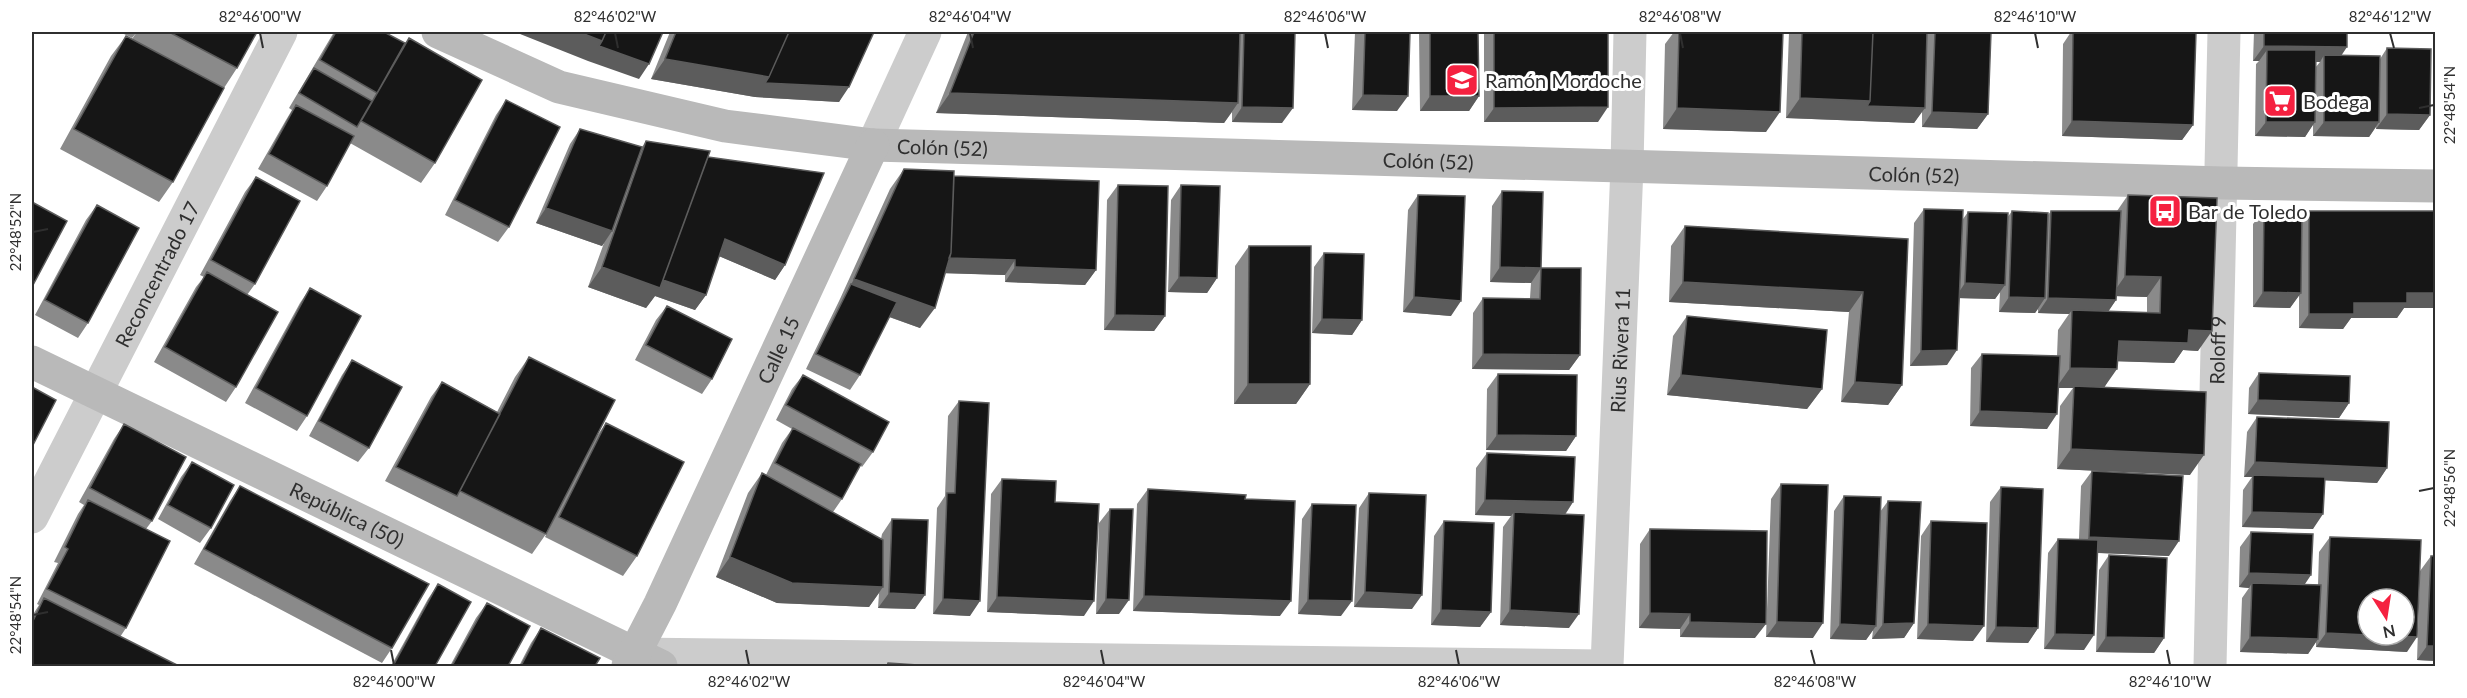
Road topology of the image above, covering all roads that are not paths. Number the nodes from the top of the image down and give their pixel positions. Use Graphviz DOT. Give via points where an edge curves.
graph roads {
  1 [pos="281,32"];
  2 [pos="438,32"];
  3 [pos="925,32"];
  4 [pos="1630,32"];
  5 [pos="2224,32"];
  6 [pos="873,145"];
  7 [pos="1627,166"];
  8 [pos="2223,183"];
  9 [pos="2436,186"];
  10 [pos="32,362"];
  11 [pos="94,392"];
  12 [pos="32,517"];
  13 [pos="641,662"];
  14 [pos="1601,666"];
  15 [pos="1607,666"];
  16 [pos="2210,666"];
  1 -- 11 [label="street, Reconcentrado 17"];
  2 -- 6 [label="main road, Colón (52)" via="558,87 725,126"];
  3 -- 6 [label="street, Calle 15"];
  4 -- 7 [label="street, Rius Rivera 11"];
  5 -- 8 [label="street, Roloff 9"];
  6 -- 7 [label="main road, Colón (52)"];
  6 -- 13 [label="main road, Calle 15" via="670,582"];
  7 -- 8 [label="main road, Colón (52)"];
  7 -- 15 [label="street, Rius Rivera 11"];
  8 -- 9 [label="main road, Colón (52)"];
  8 -- 16 [label="street, Roloff 9"];
  10 -- 11 [label="main road, República (50)"];
  11 -- 12 [label="street, Reconcentrado 17"];
  11 -- 13 [label="main road, República (50)"];
  13 -- 14 [label="street"];
}
